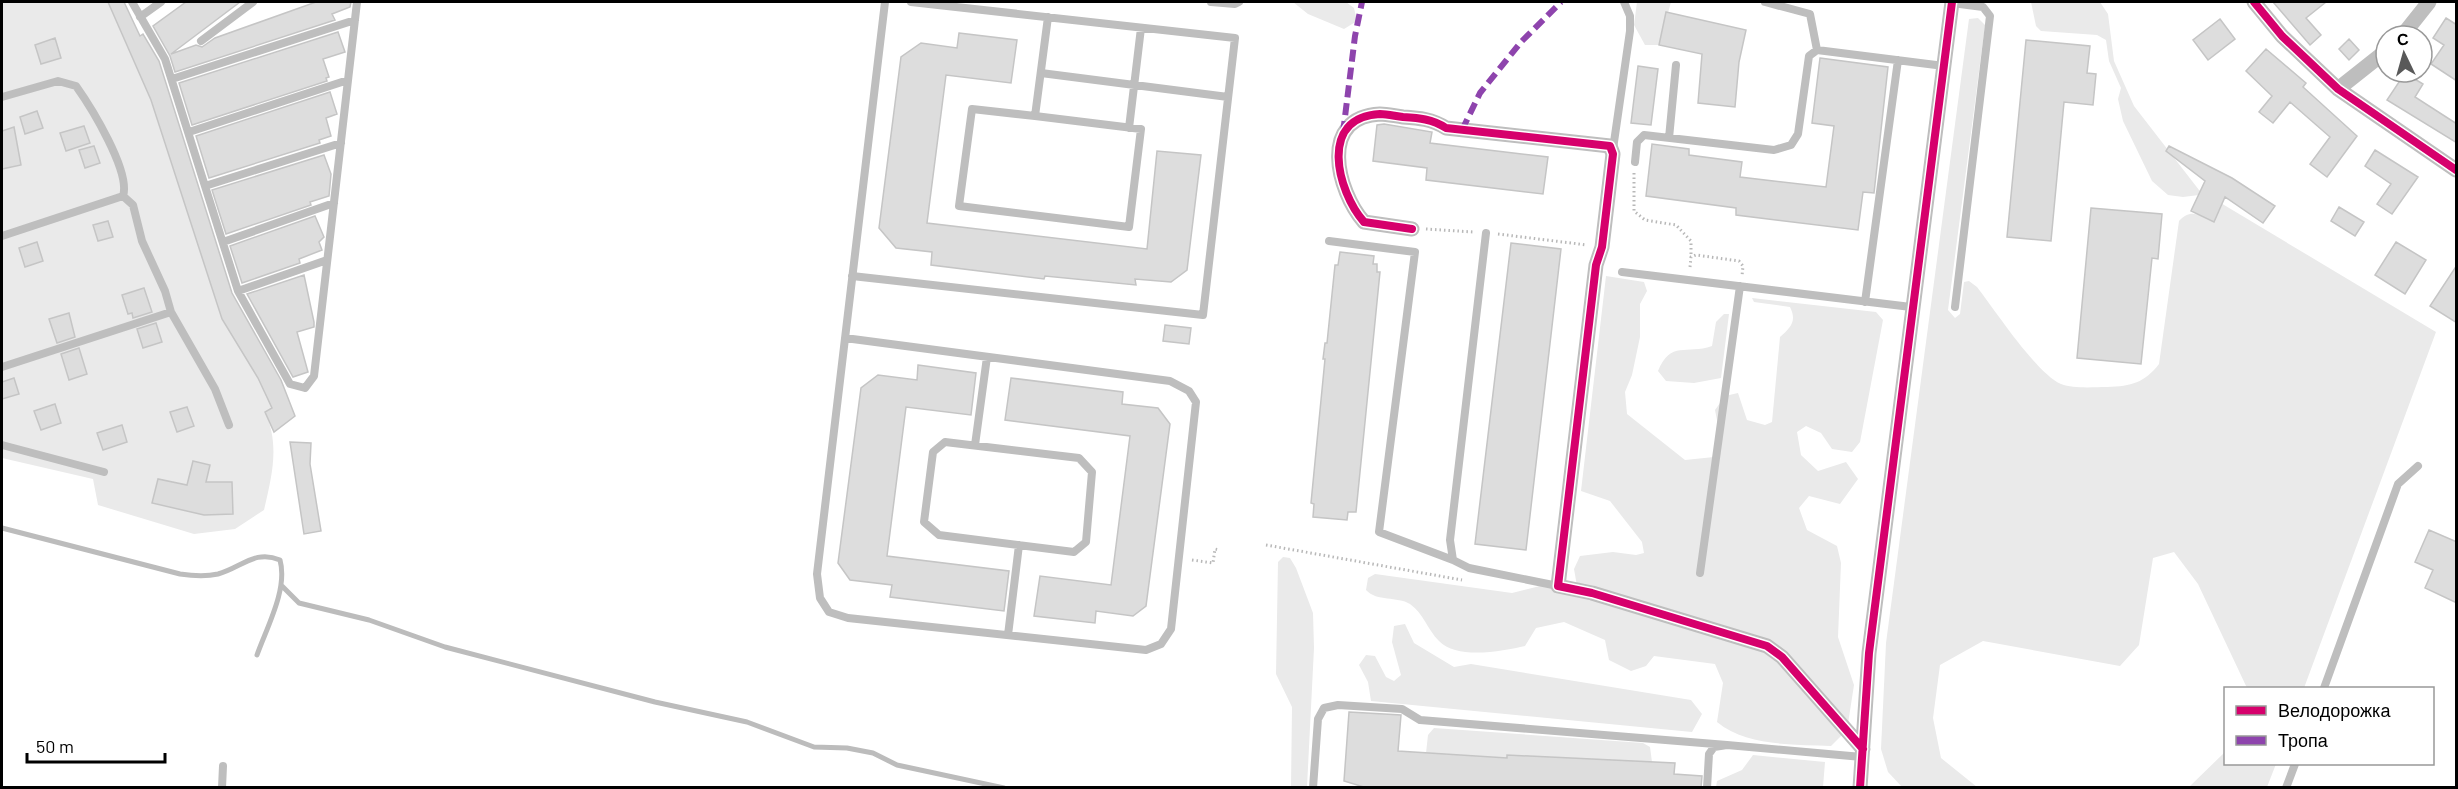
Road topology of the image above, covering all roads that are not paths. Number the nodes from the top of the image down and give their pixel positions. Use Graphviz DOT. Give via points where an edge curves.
graph roads {
  1 [pos="132,2"];
  2 [pos="161,2"];
  3 [pos="253,2"];
  4 [pos="357,2"];
  5 [pos="885,2"];
  6 [pos="911,2"];
  7 [pos="1211,2"];
  8 [pos="1239,2"];
  9 [pos="1624,2"];
  10 [pos="1765,2"];
  11 [pos="1952,2"];
  12 [pos="2254,2"];
  13 [pos="2429,2"];
  14 [pos="140,17"];
  15 [pos="1048,17"];
  16 [pos="354,20"];
  17 [pos="2412,24"];
  18 [pos="1141,27"];
  19 [pos="201,41"];
  20 [pos="1817,50"];
  21 [pos="1898,60"];
  22 [pos="2374,60"];
  23 [pos="1676,65"];
  24 [pos="1944,66"];
  25 [pos="1041,74"];
  26 [pos="172,79"];
  27 [pos="348,80"];
  28 [pos="1134,85"];
  29 [pos="2338,89"];
  30 [pos="2,97"];
  31 [pos="1228,97"];
  32 [pos="1035,116"];
  33 [pos="1129,128"];
  34 [pos="189,132"];
  35 [pos="1669,138"];
  36 [pos="340,143"];
  37 [pos="1612,154"];
  38 [pos="1635,162"];
  39 [pos="2457,170"];
  40 [pos="206,186"];
  41 [pos="123,196"];
  42 [pos="334,203"];
  43 [pos="1412,228"];
  44 [pos="1486,233"];
  45 [pos="2,236"];
  46 [pos="1329,241"];
  47 [pos="223,242"];
  48 [pos="327,260"];
  49 [pos="1622,272"];
  50 [pos="852,276"];
  51 [pos="1740,286"];
  52 [pos="238,291"];
  53 [pos="1865,302"];
  54 [pos="1911,307"];
  55 [pos="1955,307"];
  56 [pos="171,312"];
  57 [pos="845,338"];
  58 [pos="987,357"];
  59 [pos="2,367"];
  60 [pos="229,425"];
  61 [pos="2,445"];
  62 [pos="975,446"];
  63 [pos="2418,466"];
  64 [pos="104,472"];
  65 [pos="1018,545"];
  66 [pos="1453,560"];
  67 [pos="1700,573"];
  68 [pos="1558,586"];
  69 [pos="1008,635"];
  70 [pos="2324,687"];
  71 [pos="1727,745"];
  72 [pos="1862,753"];
  73 [pos="2295,765"];
  74 [pos="223,766"];
  75 [pos="222,788"];
  76 [pos="1313,788"];
  77 [pos="1707,788"];
  78 [pos="1860,788"];
  79 [pos="2286,788"];
  1 -- 14 [label="lane"];
  2 -- 14 [label="lane"];
  3 -- 19 [label="lane"];
  4 -- 16 [label="lane"];
  5 -- 50 [label="lane"];
  6 -- 15 [label="lane"];
  7 -- 8 [label="lane"];
  9 -- 37 [label="lane" via="1630,16 1630,31"];
  10 -- 20 [label="lane" via="1810,14"];
  11 -- 24 [label="street"];
  11 -- 55 [label="lane" via="1983,7 1990,16"];
  12 -- 29 [label="street" via="2282,36"];
  13 -- 17 [label="street"];
  14 -- 26 [label="lane"];
  15 -- 18 [label="lane"];
  15 -- 25 [label="lane"];
  16 -- 26 [label="lane"];
  16 -- 27 [label="lane"];
  18 -- 28 [label="lane"];
  18 -- 31 [label="lane" via="1234,38"];
  20 -- 21 [label="lane"];
  20 -- 35 [label="lane" via="1809,56 1798,134 1791,145 1774,150"];
  21 -- 24 [label="lane"];
  21 -- 53 [label="lane"];
  22 -- 29 [label="street"];
  23 -- 35 [label="lane"];
  24 -- 54 [label="street"];
  25 -- 28 [label="lane"];
  25 -- 32 [label="lane"];
  26 -- 34 [label="lane"];
  27 -- 34 [label="lane"];
  27 -- 36 [label="lane"];
  28 -- 31 [label="lane"];
  28 -- 33 [label="lane"];
  29 -- 39 [label="street"];
  30 -- 41 [label="lane" via="58,81 76,86 116,160 124,180"];
  31 -- 50 [label="lane" via="1203,315"];
  32 -- 33 [label="lane"];
  32 -- 33 [label="lane" via="972,109 959,206 1129,227 1141,129"];
  34 -- 40 [label="lane"];
  35 -- 38 [label="lane" via="1644,135 1637,142"];
  36 -- 40 [label="lane"];
  36 -- 42 [label="lane"];
  37 -- 43 [label="street" via="1610,146 1602,143 1446,128 1434,120 1380,114 1364,118 1351,126 1338,155 1340,177 1351,207 1364,222"];
  37 -- 68 [label="street"];
  40 -- 47 [label="lane"];
  41 -- 45 [label="lane"];
  41 -- 56 [label="lane" via="133,205 142,241"];
  42 -- 47 [label="lane"];
  42 -- 48 [label="lane"];
  44 -- 66 [label="lane" via="1450,540"];
  46 -- 66 [label="lane" via="1415,252 1379,532"];
  47 -- 52 [label="lane"];
  48 -- 52 [label="lane"];
  48 -- 52 [label="lane" via="314,376 305,388 290,384"];
  49 -- 51 [label="lane"];
  50 -- 57 [label="lane"];
  51 -- 53 [label="lane"];
  51 -- 67 [label="lane"];
  53 -- 54 [label="lane"];
  54 -- 72 [label="street" via="1869,653"];
  56 -- 59 [label="lane"];
  56 -- 60 [label="lane" via="215,389"];
  57 -- 58 [label="lane"];
  57 -- 69 [label="lane" via="817,574 820,598 829,612 848,618"];
  58 -- 62 [label="lane"];
  58 -- 69 [label="lane" via="1170,381 1189,391 1196,402 1171,628 1161,644 1146,650"];
  61 -- 64 [label="lane"];
  62 -- 65 [label="lane" via="945,442 933,452 924,522 939,535"];
  62 -- 65 [label="lane" via="1079,458 1092,472 1086,542 1074,552"];
  63 -- 70 [label="lane" via="2398,484"];
  65 -- 69 [label="lane"];
  66 -- 68 [label="lane" via="1469,568"];
  68 -- 72 [label="street" via="1767,646 1782,657"];
  71 -- 72 [label="lane"];
  71 -- 76 [label="lane" via="1420,720 1402,709 1338,705 1324,708 1318,719"];
  71 -- 77 [label="lane" via="1714,747 1709,754"];
  72 -- 78 [label="street"];
  73 -- 79 [label="lane"];
  74 -- 75 [label="lane"];
}
